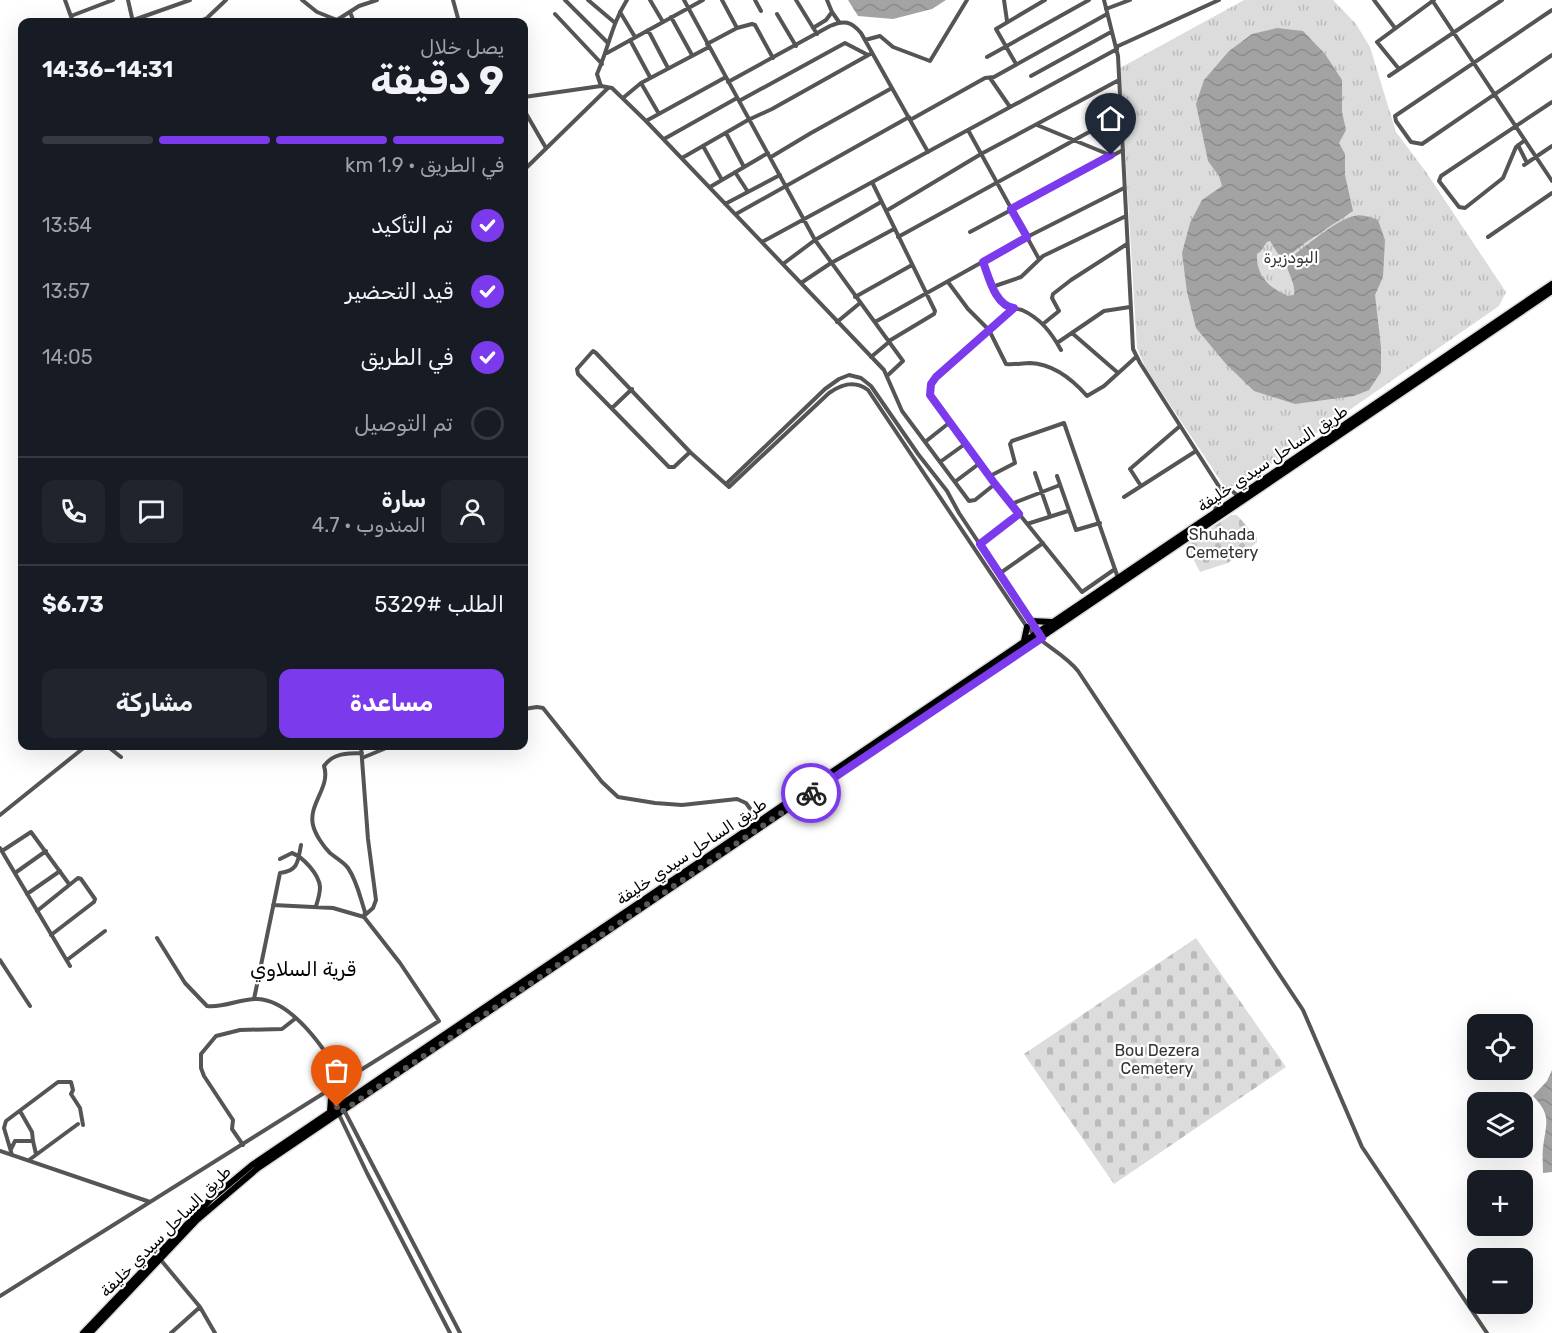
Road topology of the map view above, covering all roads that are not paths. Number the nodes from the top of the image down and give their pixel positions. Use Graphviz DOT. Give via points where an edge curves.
graph roads {
  1 [pos="64,0"];
  2 [pos="113,0"];
  3 [pos="128,0"];
  4 [pos="190,0"];
  5 [pos="226,0"];
  6 [pos="302,0"];
  7 [pos="377,0"];
  8 [pos="453,0"];
  9 [pos="565,0"];
  10 [pos="588,0"];
  11 [pos="627,0"];
  12 [pos="650,0"];
  13 [pos="684,0"];
  14 [pos="703,0"];
  15 [pos="722,0"];
  16 [pos="755,0"];
  17 [pos="796,0"];
  18 [pos="827,0"];
  19 [pos="967,0"];
  20 [pos="1004,0"];
  21 [pos="1045,0"];
  22 [pos="1089,0"];
  23 [pos="1104,0"];
  24 [pos="1130,0"];
  25 [pos="1219,0"];
  26 [pos="1374,0"];
  27 [pos="1432,0"];
  28 [pos="1502,0"];
  29 [pos="1209,2"];
  30 [pos="690,8"];
  31 [pos="1552,10"];
  32 [pos="620,11"];
  33 [pos="761,11"];
  34 [pos="1107,11"];
  35 [pos="350,12"];
  36 [pos="832,12"];
  37 [pos="555,14"];
  38 [pos="777,14"];
  39 [pos="71,16"];
  40 [pos="671,17"];
  41 [pos="130,18"];
  42 [pos="142,18"];
  43 [pos="210,18"];
  44 [pos="330,18"];
  45 [pos="342,18"];
  46 [pos="352,18"];
  47 [pos="458,18"];
  48 [pos="1007,21"];
  49 [pos="614,22"];
  50 [pos="663,22"];
  51 [pos="839,22"];
  52 [pos="737,28"];
  53 [pos="813,28"];
  54 [pos="1395,28"];
  55 [pos="648,30"];
  56 [pos="1112,32"];
  57 [pos="1454,33"];
  58 [pos="817,34"];
  59 [pos="635,37"];
  60 [pos="630,40"];
  61 [pos="865,40"];
  62 [pos="608,43"];
  63 [pos="708,45"];
  64 [pos="796,46"];
  65 [pos="1006,46"];
  66 [pos="1117,48"];
  67 [pos="607,53"];
  68 [pos="870,54"];
  69 [pos="692,55"];
  70 [pos="1552,56"];
  71 [pos="987,57"];
  72 [pos="773,58"];
  73 [pos="602,64"];
  74 [pos="1016,64"];
  75 [pos="1474,64"];
  76 [pos="669,68"];
  77 [pos="1399,69"];
  78 [pos="1031,76"];
  79 [pos="1389,76"];
  80 [pos="651,77"];
  81 [pos="726,77"];
  82 [pos="990,78"];
  83 [pos="1119,80"];
  84 [pos="641,82"];
  85 [pos="728,82"];
  86 [pos="601,86"];
  87 [pos="608,87"];
  88 [pos="892,88"];
  89 [pos="1494,94"];
  90 [pos="528,96"];
  91 [pos="623,98"];
  92 [pos="738,100"];
  93 [pos="1552,102"];
  94 [pos="1010,107"];
  95 [pos="659,114"];
  96 [pos="1120,115"];
  97 [pos="528,117"];
  98 [pos="910,119"];
  99 [pos="748,120"];
  100 [pos="646,121"];
  101 [pos="1036,125"];
  102 [pos="1516,126"];
  103 [pos="968,130"];
  104 [pos="726,133"];
  105 [pos="664,140"];
  106 [pos="1074,140"];
  107 [pos="1525,140"];
  108 [pos="1518,144"];
  109 [pos="703,146"];
  110 [pos="1552,146"];
  111 [pos="546,148"];
  112 [pos="1123,150"];
  113 [pos="928,152"];
  114 [pos="981,154"];
  115 [pos="770,155"];
  116 [pos="1111,155"];
  117 [pos="1536,157"];
  118 [pos="682,158"];
  119 [pos="528,166"];
  120 [pos="744,167"];
  121 [pos="735,172"];
  122 [pos="780,175"];
  123 [pos="722,180"];
  124 [pos="1552,181"];
  125 [pos="872,182"];
  126 [pos="997,182"];
  127 [pos="710,187"];
  128 [pos="786,187"];
  129 [pos="1124,188"];
  130 [pos="748,192"];
  131 [pos="1552,193"];
  132 [pos="881,202"];
  133 [pos="725,204"];
  134 [pos="1011,209"];
  135 [pos="886,212"];
  136 [pos="735,214"];
  137 [pos="1126,216"];
  138 [pos="804,221"];
  139 [pos="894,229"];
  140 [pos="970,232"];
  141 [pos="898,237"];
  142 [pos="1027,237"];
  143 [pos="1488,237"];
  144 [pos="815,240"];
  145 [pos="762,242"];
  146 [pos="1127,244"];
  147 [pos="1039,259"];
  148 [pos="983,262"];
  149 [pos="831,263"];
  150 [pos="783,264"];
  151 [pos="912,265"];
  152 [pos="948,282"];
  153 [pos="801,283"];
  154 [pos="1552,284"];
  155 [pos="992,287"];
  156 [pos="1552,291"];
  157 [pos="927,293"];
  158 [pos="855,297"];
  159 [pos="860,303"];
  160 [pos="1130,307"];
  161 [pos="1014,308"];
  162 [pos="837,322"];
  163 [pos="875,322"];
  164 [pos="1043,324"];
  165 [pos="989,330"];
  166 [pos="1072,333"];
  167 [pos="889,341"];
  168 [pos="1057,343"];
  169 [pos="1061,350"];
  170 [pos="871,357"];
  171 [pos="1136,357"];
  172 [pos="1118,372"];
  173 [pos="887,376"];
  174 [pos="632,389"];
  175 [pos="825,389"];
  176 [pos="829,393"];
  177 [pos="612,408"];
  178 [pos="949,423"];
  179 [pos="1180,426"];
  180 [pos="925,442"];
  181 [pos="964,444"];
  182 [pos="1196,451"];
  183 [pos="690,452"];
  184 [pos="940,462"];
  185 [pos="980,463"];
  186 [pos="1035,473"];
  187 [pos="930,474"];
  188 [pos="990,476"];
  189 [pos="1057,476"];
  190 [pos="956,482"];
  191 [pos="995,484"];
  192 [pos="1060,485"];
  193 [pos="727,486"];
  194 [pos="1141,486"];
  195 [pos="1220,488"];
  196 [pos="1042,492"];
  197 [pos="1239,496"];
  198 [pos="1124,497"];
  199 [pos="1011,504"];
  200 [pos="954,505"];
  201 [pos="949,508"];
  202 [pos="1068,510"];
  203 [pos="1215,513"];
  204 [pos="1019,514"];
  205 [pos="1050,516"];
  206 [pos="1100,523"];
  207 [pos="1027,524"];
  208 [pos="1043,543"];
  209 [pos="980,544"];
  210 [pos="1115,568"];
  211 [pos="999,574"];
  212 [pos="1118,578"];
  213 [pos="1082,592"];
  214 [pos="1087,599"];
  215 [pos="1053,622"];
  216 [pos="1029,624"];
  217 [pos="1039,638"];
  218 [pos="1023,642"];
  219 [pos="528,708"];
  220 [pos="81,750"];
  221 [pos="112,750"];
  222 [pos="361,750"];
  223 [pos="379,750"];
  224 [pos="362,756"];
  225 [pos="121,757"];
  226 [pos="0,815"];
  227 [pos="759,820"];
  228 [pos="302,845"];
  229 [pos="1,849"];
  230 [pos="46,851"];
  231 [pos="299,857"];
  232 [pos="280,859"];
  233 [pos="60,871"];
  234 [pos="15,873"];
  235 [pos="69,884"];
  236 [pos="27,894"];
  237 [pos="273,905"];
  238 [pos="316,906"];
  239 [pos="37,911"];
  240 [pos="364,916"];
  241 [pos="105,931"];
  242 [pos="51,934"];
  243 [pos="157,938"];
  244 [pos="0,960"];
  245 [pos="67,960"];
  246 [pos="70,966"];
  247 [pos="254,999"];
  248 [pos="30,1006"];
  249 [pos="296,1017"];
  250 [pos="344,1081"];
  251 [pos="331,1095"];
  252 [pos="341,1107"];
  253 [pos="20,1111"];
  254 [pos="330,1112"];
  255 [pos="78,1124"];
  256 [pos="83,1125"];
  257 [pos="33,1141"];
  258 [pos="243,1145"];
  259 [pos="11,1149"];
  260 [pos="0,1151"];
  261 [pos="36,1154"];
  262 [pos="12,1155"];
  263 [pos="28,1160"];
  264 [pos="151,1202"];
  265 [pos="160,1258"];
  266 [pos="0,1296"];
  267 [pos="200,1307"];
  268 [pos="83,1333"];
  269 [pos="90,1333"];
  270 [pos="171,1333"];
  271 [pos="215,1333"];
  272 [pos="450,1333"];
  273 [pos="460,1333"];
  274 [pos="1487,1333"];
  1 -- 39 [label="street"];
  2 -- 39 [label="street"];
  3 -- 41 [label="street"];
  4 -- 42 [label="street"];
  5 -- 43 [label="street"];
  6 -- 44 [label="street"];
  7 -- 35 [label="street"];
  8 -- 47 [label="street"];
  9 -- 62 [label="street"];
  10 -- 49 [label="street"];
  11 -- 32 [label="street"];
  12 -- 50 [label="street"];
  13 -- 30 [label="street"];
  14 -- 30 [label="street"];
  15 -- 52 [label="street"];
  16 -- 33 [label="street"];
  17 -- 53 [label="street"];
  18 -- 36 [label="street"];
  19 -- 61 [label="street" via="930,61 893,47 880,36"];
  20 -- 48 [label="street"];
  21 -- 48 [label="street"];
  22 -- 65 [label="street"];
  23 -- 34 [label="street"];
  24 -- 34 [label="street"];
  25 -- 29 [label="street"];
  26 -- 54 [label="street"];
  27 -- 54 [label="street"];
  27 -- 57 [label="street"];
  28 -- 57 [label="street"];
  29 -- 66 [label="street"];
  30 -- 40 [label="street"];
  30 -- 63 [label="street"];
  31 -- 75 [label="street"];
  32 -- 49 [label="street"];
  32 -- 59 [label="street"];
  34 -- 56 [label="street"];
  34 -- 74 [label="street"];
  35 -- 45 [label="street"];
  35 -- 46 [label="street"];
  36 -- 51 [label="street"];
  36 -- 53 [label="street"];
  37 -- 73 [label="street"];
  38 -- 64 [label="street"];
  40 -- 50 [label="street"];
  40 -- 69 [label="street"];
  48 -- 65 [label="street" via="996,28"];
  49 -- 62 [label="street"];
  50 -- 55 [label="street"];
  51 -- 58 [label="street"];
  51 -- 61 [label="street" via="854,25"];
  52 -- 63 [label="street"];
  52 -- 72 [label="street" via="749,23 756,26"];
  53 -- 58 [label="street"];
  54 -- 77 [label="street" via="1377,44"];
  55 -- 59 [label="street"];
  55 -- 76 [label="street"];
  56 -- 66 [label="street"];
  56 -- 78 [label="street"];
  57 -- 75 [label="street"];
  57 -- 77 [label="street"];
  58 -- 64 [label="street"];
  59 -- 60 [label="street"];
  60 -- 67 [label="street"];
  60 -- 80 [label="street"];
  61 -- 68 [label="street"];
  62 -- 67 [label="street"];
  63 -- 69 [label="street"];
  63 -- 81 [label="street"];
  64 -- 72 [label="street"];
  65 -- 71 [label="street"];
  65 -- 74 [label="street"];
  66 -- 83 [label="street"];
  66 -- 94 [label="street"];
  67 -- 73 [label="street"];
  68 -- 88 [label="street"];
  68 -- 92 [label="street" via="845,43"];
  68 -- 99 [label="street"];
  69 -- 76 [label="street"];
  70 -- 89 [label="street"];
  72 -- 85 [label="street"];
  73 -- 86 [label="street" via="597,74"];
  74 -- 82 [label="street"];
  75 -- 89 [label="street"];
  75 -- 89 [label="street" via="1395,116 1396,121 1411,142 1422,144"];
  76 -- 80 [label="street"];
  77 -- 79 [label="street"];
  80 -- 84 [label="street"];
  81 -- 85 [label="street"];
  81 -- 95 [label="street"];
  82 -- 94 [label="street"];
  82 -- 98 [label="street"];
  83 -- 96 [label="street"];
  83 -- 101 [label="street"];
  84 -- 91 [label="street"];
  84 -- 95 [label="street"];
  85 -- 92 [label="street"];
  86 -- 87 [label="street"];
  86 -- 90 [label="street"];
  87 -- 91 [label="street"];
  87 -- 111 [label="street"];
  88 -- 98 [label="street"];
  88 -- 115 [label="street"];
  89 -- 102 [label="street"];
  91 -- 100 [label="street"];
  92 -- 99 [label="street"];
  92 -- 105 [label="street"];
  93 -- 102 [label="street"];
  94 -- 103 [label="street"];
  95 -- 100 [label="street"];
  96 -- 106 [label="street"];
  96 -- 112 [label="street"];
  97 -- 111 [label="street"];
  98 -- 113 [label="street"];
  98 -- 128 [label="street"];
  99 -- 104 [label="street"];
  99 -- 115 [label="street"];
  100 -- 105 [label="street"];
  101 -- 106 [label="street"];
  101 -- 114 [label="street"];
  102 -- 107 [label="street"];
  102 -- 108 [label="street" via="1439,181 1459,207 1466,208 1503,178"];
  103 -- 113 [label="street"];
  103 -- 114 [label="street"];
  104 -- 109 [label="street"];
  104 -- 120 [label="street"];
  105 -- 118 [label="street"];
  106 -- 116 [label="street"];
  106 -- 126 [label="street"];
  107 -- 108 [label="street"];
  107 -- 117 [label="street"];
  108 -- 117 [label="street" via="1526,164"];
  109 -- 118 [label="street"];
  109 -- 123 [label="street"];
  110 -- 117 [label="street"];
  111 -- 119 [label="street"];
  112 -- 116 [label="street"];
  112 -- 129 [label="street"];
  113 -- 125 [label="street"];
  114 -- 126 [label="street"];
  114 -- 135 [label="street"];
  115 -- 120 [label="street"];
  115 -- 122 [label="street"];
  116 -- 134 [label="street"];
  117 -- 124 [label="street"];
  118 -- 127 [label="street"];
  120 -- 121 [label="street"];
  121 -- 123 [label="street"];
  121 -- 130 [label="street"];
  122 -- 128 [label="street"];
  122 -- 130 [label="street"];
  123 -- 127 [label="street"];
  125 -- 132 [label="street"];
  125 -- 138 [label="street"];
  126 -- 134 [label="street"];
  126 -- 141 [label="street"];
  127 -- 133 [label="street"];
  128 -- 136 [label="street"];
  128 -- 138 [label="street"];
  129 -- 137 [label="street"];
  129 -- 142 [label="street"];
  130 -- 133 [label="street"];
  131 -- 143 [label="street"];
  132 -- 135 [label="street"];
  132 -- 144 [label="street"];
  133 -- 136 [label="street"];
  134 -- 140 [label="street"];
  134 -- 142 [label="street"];
  135 -- 139 [label="street"];
  136 -- 145 [label="street"];
  137 -- 146 [label="street"];
  137 -- 147 [label="street"];
  138 -- 144 [label="street"];
  138 -- 145 [label="street"];
  139 -- 141 [label="street"];
  139 -- 149 [label="street"];
  141 -- 151 [label="street"];
  142 -- 147 [label="street"];
  142 -- 148 [label="street"];
  144 -- 149 [label="street"];
  144 -- 150 [label="street"];
  145 -- 150 [label="street"];
  146 -- 160 [label="street"];
  146 -- 164 [label="street" via="1053,294 1059,311"];
  147 -- 155 [label="street" via="1021,277"];
  148 -- 152 [label="street"];
  148 -- 155 [label="street"];
  149 -- 153 [label="street"];
  149 -- 158 [label="street"];
  150 -- 153 [label="street"];
  151 -- 157 [label="street"];
  151 -- 158 [label="street"];
  152 -- 157 [label="street"];
  152 -- 165 [label="street"];
  153 -- 162 [label="street"];
  154 -- 197 [label="highway, طريق الساحل سيدي خليفة"];
  155 -- 161 [label="street" via="1005,306"];
  156 -- 217 [label="highway"];
  157 -- 163 [label="street"];
  157 -- 167 [label="street" via="934,314"];
  158 -- 159 [label="street"];
  159 -- 162 [label="street"];
  159 -- 163 [label="street"];
  160 -- 166 [label="street" via="1104,311"];
  160 -- 171 [label="street"];
  161 -- 164 [label="street"];
  161 -- 165 [label="street"];
  162 -- 170 [label="street"];
  163 -- 167 [label="street"];
  164 -- 168 [label="street"];
  165 -- 172 [label="street" via="1006,364 1034,363 1052,368 1087,396"];
  165 -- 178 [label="street" via="931,384 930,395"];
  166 -- 168 [label="street"];
  166 -- 172 [label="street"];
  167 -- 170 [label="street"];
  167 -- 173 [label="street" via="903,362"];
  168 -- 169 [label="street"];
  170 -- 173 [label="street"];
  171 -- 172 [label="street"];
  171 -- 179 [label="street"];
  173 -- 180 [label="street" via="902,411"];
  174 -- 177 [label="street"];
  174 -- 177 [label="street" via="593,351 577,372"];
  174 -- 183 [label="street"];
  175 -- 176 [label="street"];
  175 -- 187 [label="street" via="849,375 866,380"];
  175 -- 193 [label="street"];
  176 -- 187 [label="street" via="851,384 866,388"];
  176 -- 193 [label="street"];
  177 -- 183 [label="street" via="669,467"];
  178 -- 180 [label="street"];
  178 -- 181 [label="street"];
  179 -- 182 [label="street"];
  179 -- 194 [label="street" via="1130,469"];
  180 -- 184 [label="street"];
  181 -- 184 [label="street"];
  181 -- 185 [label="street"];
  182 -- 194 [label="street"];
  182 -- 195 [label="street"];
  183 -- 193 [label="street"];
  184 -- 190 [label="street"];
  185 -- 188 [label="street"];
  185 -- 190 [label="street"];
  186 -- 196 [label="street"];
  187 -- 200 [label="street" via="947,491"];
  187 -- 201 [label="street"];
  188 -- 191 [label="street"];
  188 -- 206 [label="street" via="1015,463 1012,441 1064,423"];
  189 -- 192 [label="street"];
  190 -- 191 [label="street" via="969,501"];
  191 -- 199 [label="street"];
  192 -- 196 [label="street"];
  192 -- 202 [label="street"];
  194 -- 198 [label="street"];
  195 -- 197 [label="street"];
  195 -- 203 [label="street"];
  196 -- 199 [label="street"];
  196 -- 205 [label="street"];
  197 -- 203 [label="highway, طريق الساحل سيدي خليفة"];
  199 -- 204 [label="street"];
  200 -- 201 [label="street"];
  200 -- 209 [label="street"];
  201 -- 216 [label="street"];
  202 -- 205 [label="street"];
  202 -- 206 [label="street" via="1077,531"];
  203 -- 212 [label="highway, طريق الساحل سيدي خليفة"];
  204 -- 207 [label="street"];
  204 -- 209 [label="street"];
  205 -- 207 [label="street"];
  206 -- 210 [label="street"];
  207 -- 208 [label="street"];
  208 -- 211 [label="street"];
  208 -- 213 [label="street"];
  209 -- 211 [label="street"];
  210 -- 212 [label="street"];
  210 -- 213 [label="street"];
  211 -- 216 [label="street"];
  212 -- 214 [label="highway, طريق الساحل سيدي خليفة"];
  213 -- 214 [label="street"];
  214 -- 215 [label="highway, طريق الساحل سيدي خليفة"];
  215 -- 216 [label="highway"];
  215 -- 217 [label="highway, طريق الساحل سيدي خليفة"];
  216 -- 217 [label="street"];
  216 -- 218 [label="highway"];
  217 -- 218 [label="highway, طريق الساحل سيدي خليفة"];
  217 -- 252 [label="highway"];
  217 -- 274 [label="street" via="1078,671 1303,1010 1362,1147"];
  218 -- 227 [label="highway, طريق الساحل سيدي خليفة"];
  219 -- 227 [label="street" via="543,708 602,782 618,796 682,805 737,799 746,803"];
  220 -- 226 [label="street"];
  221 -- 225 [label="street"];
  222 -- 224 [label="street"];
  223 -- 224 [label="street"];
  224 -- 240 [label="street" via="376,900"];
  224 -- 240 [label="street" via="342,754 329,759 312,814 320,839 347,866 357,885"];
  227 -- 252 [label="highway, طريق الساحل سيدي خليفة"];
  228 -- 231 [label="street"];
  229 -- 230 [label="street" via="31,832"];
  229 -- 234 [label="street"];
  230 -- 233 [label="street"];
  230 -- 234 [label="street"];
  231 -- 232 [label="street" via="292,853"];
  231 -- 237 [label="street" via="296,865 280,873"];
  231 -- 238 [label="street" via="320,883"];
  233 -- 235 [label="street"];
  233 -- 236 [label="street"];
  234 -- 236 [label="street"];
  235 -- 239 [label="street"];
  235 -- 242 [label="street" via="80,878 95,901"];
  236 -- 239 [label="street"];
  237 -- 238 [label="street"];
  237 -- 247 [label="street"];
  238 -- 240 [label="street"];
  239 -- 242 [label="street"];
  240 -- 250 [label="street" via="439,1021"];
  241 -- 245 [label="street"];
  242 -- 245 [label="street"];
  243 -- 247 [label="street" via="185,983 207,1006"];
  244 -- 248 [label="street"];
  245 -- 246 [label="street"];
  247 -- 249 [label="street"];
  249 -- 250 [label="street"];
  249 -- 258 [label="street" via="282,1029 220,1033 201,1054 204,1076 233,1120 232,1129"];
  250 -- 251 [label="street"];
  251 -- 252 [label="highway"];
  251 -- 252 [label="street"];
  251 -- 254 [label="highway"];
  251 -- 258 [label="street"];
  252 -- 254 [label="highway, طريق الساحل سيدي خليفة"];
  252 -- 265 [label="highway" via="258,1168"];
  252 -- 272 [label="street" via="367,1173"];
  252 -- 273 [label="street"];
  253 -- 256 [label="street" via="58,1082 71,1082 71,1094 80,1108"];
  253 -- 257 [label="street" via="33,1132"];
  253 -- 259 [label="street" via="4,1123"];
  254 -- 268 [label="highway, طريق الساحل سيدي خليفة" via="227,1184"];
  255 -- 261 [label="street"];
  257 -- 259 [label="street" via="15,1142"];
  257 -- 261 [label="street"];
  258 -- 264 [label="street"];
  259 -- 262 [label="street"];
  260 -- 262 [label="street"];
  261 -- 263 [label="street"];
  262 -- 263 [label="street"];
  263 -- 264 [label="street"];
  264 -- 266 [label="street"];
  265 -- 267 [label="street"];
  265 -- 269 [label="highway"];
  267 -- 270 [label="street"];
  267 -- 271 [label="street"];
}
